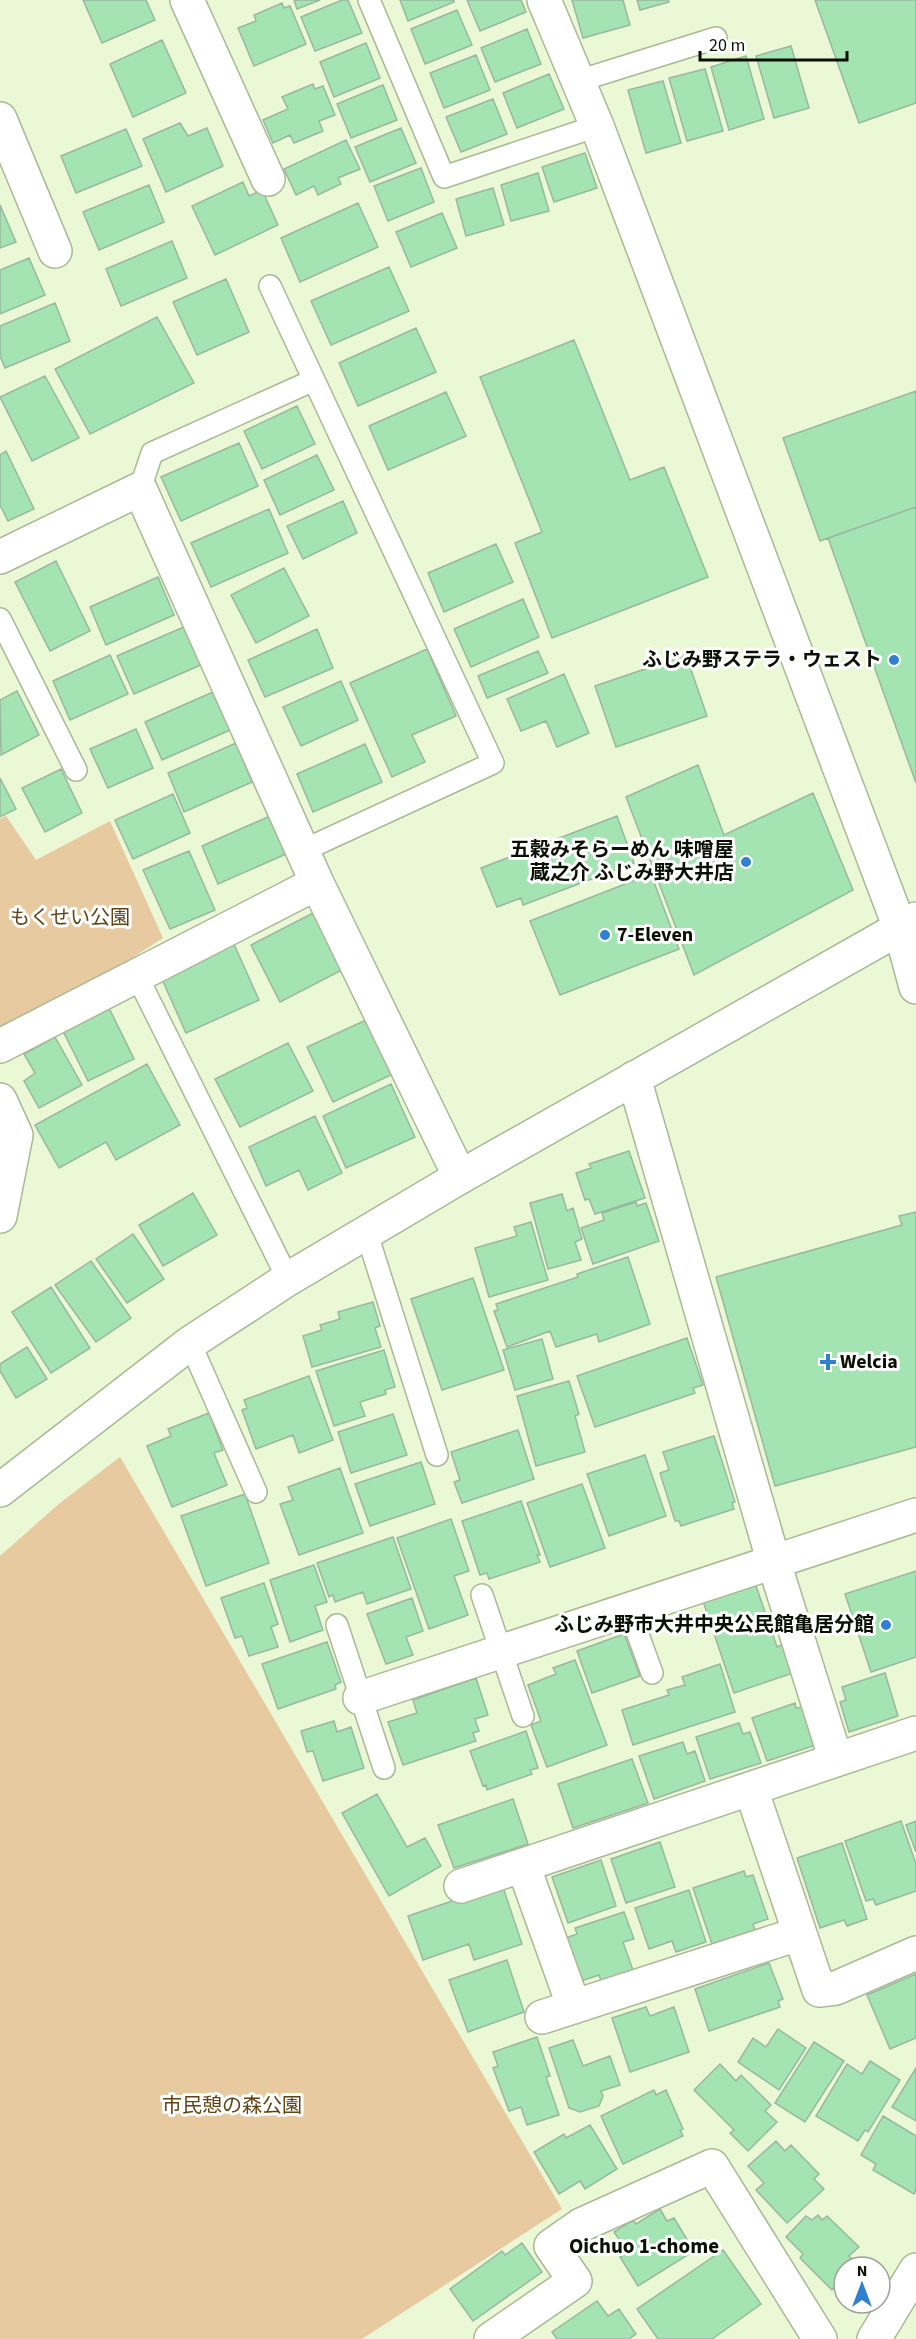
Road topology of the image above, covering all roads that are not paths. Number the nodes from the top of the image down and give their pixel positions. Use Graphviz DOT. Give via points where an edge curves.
graph roads {
  1 [pos="187,0"];
  2 [pos="369,0"];
  3 [pos="544,0"];
  4 [pos="716,38"];
  5 [pos="578,81"];
  6 [pos="0,119"];
  7 [pos="597,126"];
  8 [pos="268,179"];
  9 [pos="55,251"];
  10 [pos="270,286"];
  11 [pos="314,380"];
  12 [pos="140,489"];
  13 [pos="0,557"];
  14 [pos="0,619"];
  15 [pos="76,770"];
  16 [pos="302,851"];
  17 [pos="317,883"];
  18 [pos="908,923"];
  19 [pos="137,976"];
  20 [pos="916,987"];
  21 [pos="0,1046"];
  22 [pos="634,1078"];
  23 [pos="0,1100"];
  24 [pos="460,1177"];
  25 [pos="0,1216"];
  26 [pos="366,1231"];
  27 [pos="288,1279"];
  28 [pos="190,1343"];
  29 [pos="437,1455"];
  30 [pos="0,1490"];
  31 [pos="256,1492"];
  32 [pos="916,1515"];
  33 [pos="774,1563"];
  34 [pos="482,1595"];
  35 [pos="629,1610"];
  36 [pos="337,1625"];
  37 [pos="501,1652"];
  38 [pos="652,1673"];
  39 [pos="360,1698"];
  40 [pos="522,1716"];
  41 [pos="916,1734"];
  42 [pos="836,1760"];
  43 [pos="384,1768"];
  44 [pos="751,1789"];
  45 [pos="522,1865"];
  46 [pos="461,1886"];
  47 [pos="798,1934"];
  48 [pos="916,1953"];
  49 [pos="574,2007"];
  50 [pos="542,2017"];
  51 [pos="916,2270"];
  52 [pos="491,2339"];
  53 [pos="820,2339"];
  54 [pos="874,2339"];
  1 -- 8 [label="street"];
  2 -- 7 [label="lane" via="444,177"];
  3 -- 5 [label="street"];
  4 -- 5 [label="lane"];
  5 -- 7 [label="street"];
  6 -- 9 [label="street"];
  7 -- 18 [label="street"];
  10 -- 11 [label="lane"];
  11 -- 12 [label="lane" via="152,453"];
  11 -- 16 [label="lane" via="493,763"];
  12 -- 13 [label="street"];
  12 -- 16 [label="street"];
  14 -- 15 [label="lane"];
  16 -- 17 [label="street"];
  17 -- 19 [label="street"];
  17 -- 24 [label="street"];
  18 -- 20 [label="street"];
  18 -- 22 [label="street"];
  19 -- 21 [label="street"];
  19 -- 27 [label="lane"];
  22 -- 24 [label="street"];
  22 -- 33 [label="street"];
  23 -- 25 [label="street" via="16,1135"];
  24 -- 26 [label="street"];
  26 -- 27 [label="street"];
  26 -- 29 [label="lane"];
  27 -- 28 [label="street"];
  28 -- 30 [label="street"];
  28 -- 31 [label="lane"];
  32 -- 33 [label="street"];
  33 -- 35 [label="street"];
  33 -- 42 [label="street"];
  34 -- 37 [label="lane"];
  35 -- 37 [label="street"];
  35 -- 38 [label="lane"];
  36 -- 39 [label="lane"];
  37 -- 39 [label="street"];
  37 -- 40 [label="lane"];
  39 -- 43 [label="lane"];
  41 -- 42 [label="street"];
  42 -- 44 [label="street"];
  44 -- 45 [label="street"];
  44 -- 47 [label="street"];
  45 -- 46 [label="street"];
  45 -- 49 [label="street"];
  47 -- 48 [label="street" via="819,1990 836,1988"];
  47 -- 49 [label="street"];
  49 -- 50 [label="street"];
  51 -- 54 [label="street"];
  52 -- 53 [label="street" via="575,2281 551,2246 581,2224 712,2166"];
}
